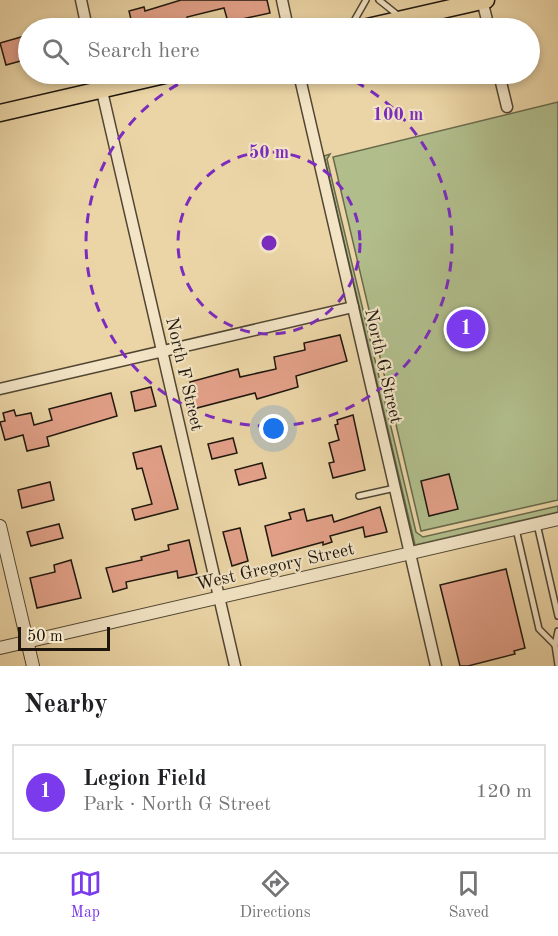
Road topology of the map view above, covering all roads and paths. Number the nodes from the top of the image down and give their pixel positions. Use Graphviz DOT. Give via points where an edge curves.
graph roads {
  1 [pos="81,0"];
  2 [pos="282,0"];
  3 [pos="366,0"];
  4 [pos="378,0"];
  5 [pos="484,0"];
  6 [pos="85,18"];
  7 [pos="286,18"];
  8 [pos="356,18"];
  9 [pos="402,18"];
  10 [pos="407,18"];
  11 [pos="487,18"];
  12 [pos="91,84"];
  13 [pos="101,84"];
  14 [pos="301,84"];
  15 [pos="501,84"];
  16 [pos="507,108"];
  17 [pos="0,113"];
  18 [pos="353,307"];
  19 [pos="162,351"];
  20 [pos="0,389"];
  21 [pos="395,488"];
  22 [pos="359,496"];
  23 [pos="558,519"];
  24 [pos="537,524"];
  25 [pos="0,526"];
  26 [pos="516,529"];
  27 [pos="410,554"];
  28 [pos="219,598"];
  29 [pos="558,616"];
  30 [pos="558,631"];
  31 [pos="27,642"];
  32 [pos="555,645"];
  33 [pos="0,648"];
  34 [pos="558,665"];
  35 [pos="33,666"];
  36 [pos="235,666"];
  37 [pos="436,666"];
  1 -- 6 [label="street"];
  2 -- 7 [label="street"];
  3 -- 8 [label="lane"];
  4 -- 9 [label="lane"];
  5 -- 10 [label="main road"];
  5 -- 11 [label="street"];
  12 -- 17 [label="main road"];
  13 -- 19 [label="street, North F Street"];
  14 -- 18 [label="street, North G Street"];
  15 -- 16 [label="street"];
  18 -- 19 [label="street"];
  18 -- 21 [label="street, North G Street"];
  19 -- 20 [label="street"];
  19 -- 28 [label="street, North F Street"];
  21 -- 22 [label="lane"];
  21 -- 27 [label="street, North G Street"];
  23 -- 24 [label="street, West Gregory Street"];
  24 -- 26 [label="street, West Gregory Street"];
  24 -- 29 [label="lane"];
  25 -- 31 [label="street"];
  26 -- 27 [label="street, West Gregory Street"];
  26 -- 32 [label="lane" via="539,629"];
  27 -- 28 [label="street, West Gregory Street"];
  27 -- 37 [label="street, North G Street"];
  28 -- 31 [label="street, West Gregory Street"];
  28 -- 36 [label="street, North F Street"];
  30 -- 32 [label="lane"];
  31 -- 33 [label="street, West Gregory Street"];
  31 -- 35 [label="street"];
  32 -- 34 [label="lane"];
}
